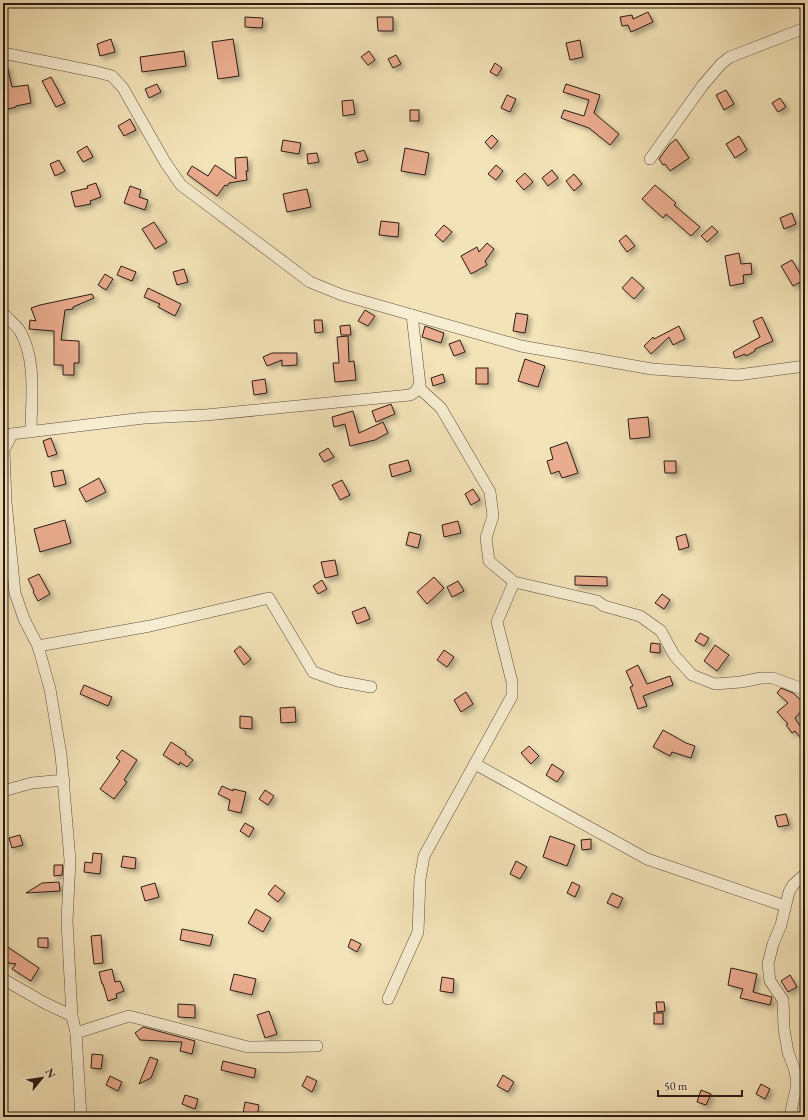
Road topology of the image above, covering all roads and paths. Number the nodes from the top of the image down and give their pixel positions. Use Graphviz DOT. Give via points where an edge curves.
graph roads {
  1 [pos="805,28"];
  2 [pos="3,53"];
  3 [pos="650,159"];
  4 [pos="3,313"];
  5 [pos="412,315"];
  6 [pos="805,366"];
  7 [pos="418,387"];
  8 [pos="31,432"];
  9 [pos="7,435"];
  10 [pos="514,582"];
  11 [pos="38,646"];
  12 [pos="371,687"];
  13 [pos="805,690"];
  14 [pos="474,764"];
  15 [pos="64,780"];
  16 [pos="3,791"];
  17 [pos="805,874"];
  18 [pos="785,906"];
  19 [pos="3,979"];
  20 [pos="388,998"];
  21 [pos="72,1016"];
  22 [pos="76,1034"];
  23 [pos="317,1046"];
  24 [pos="81,1117"];
  25 [pos="795,1117"];
  1 -- 3 [label="street" via="730,57 721,64"];
  2 -- 5 [label="street" via="112,76 123,88 181,185 310,282 342,295"];
  4 -- 8 [label="street" via="19,330 31,364"];
  5 -- 6 [label="street" via="522,346 652,369 738,375"];
  5 -- 7 [label="street" via="420,385"];
  7 -- 8 [label="street" via="410,395 206,415 144,418"];
  7 -- 10 [label="street" via="441,408 490,492 493,516 486,538 489,562"];
  8 -- 9 [label="street"];
  9 -- 11 [label="street" via="4,450 6,502 15,593 24,620"];
  10 -- 13 [label="street" via="597,601 604,606 640,616 661,631 674,654 692,675 715,684 773,678"];
  10 -- 14 [label="street" via="497,622 512,682 512,696"];
  11 -- 12 [label="street" via="150,626 269,598 313,672 338,681"];
  11 -- 15 [label="street" via="50,689"];
  14 -- 18 [label="street" via="647,859"];
  14 -- 20 [label="street" via="424,856 420,880 418,932"];
  15 -- 16 [label="street" via="32,783"];
  15 -- 21 [label="street" via="70,860 67,921"];
  17 -- 18 [label="street" via="793,885"];
  18 -- 25 [label="street" via="768,964 770,981 783,1000 784,1029 796,1077 791,1111"];
  19 -- 21 [label="street"];
  21 -- 22 [label="street"];
  22 -- 23 [label="street" via="129,1016 248,1047"];
  22 -- 24 [label="street"];
}
